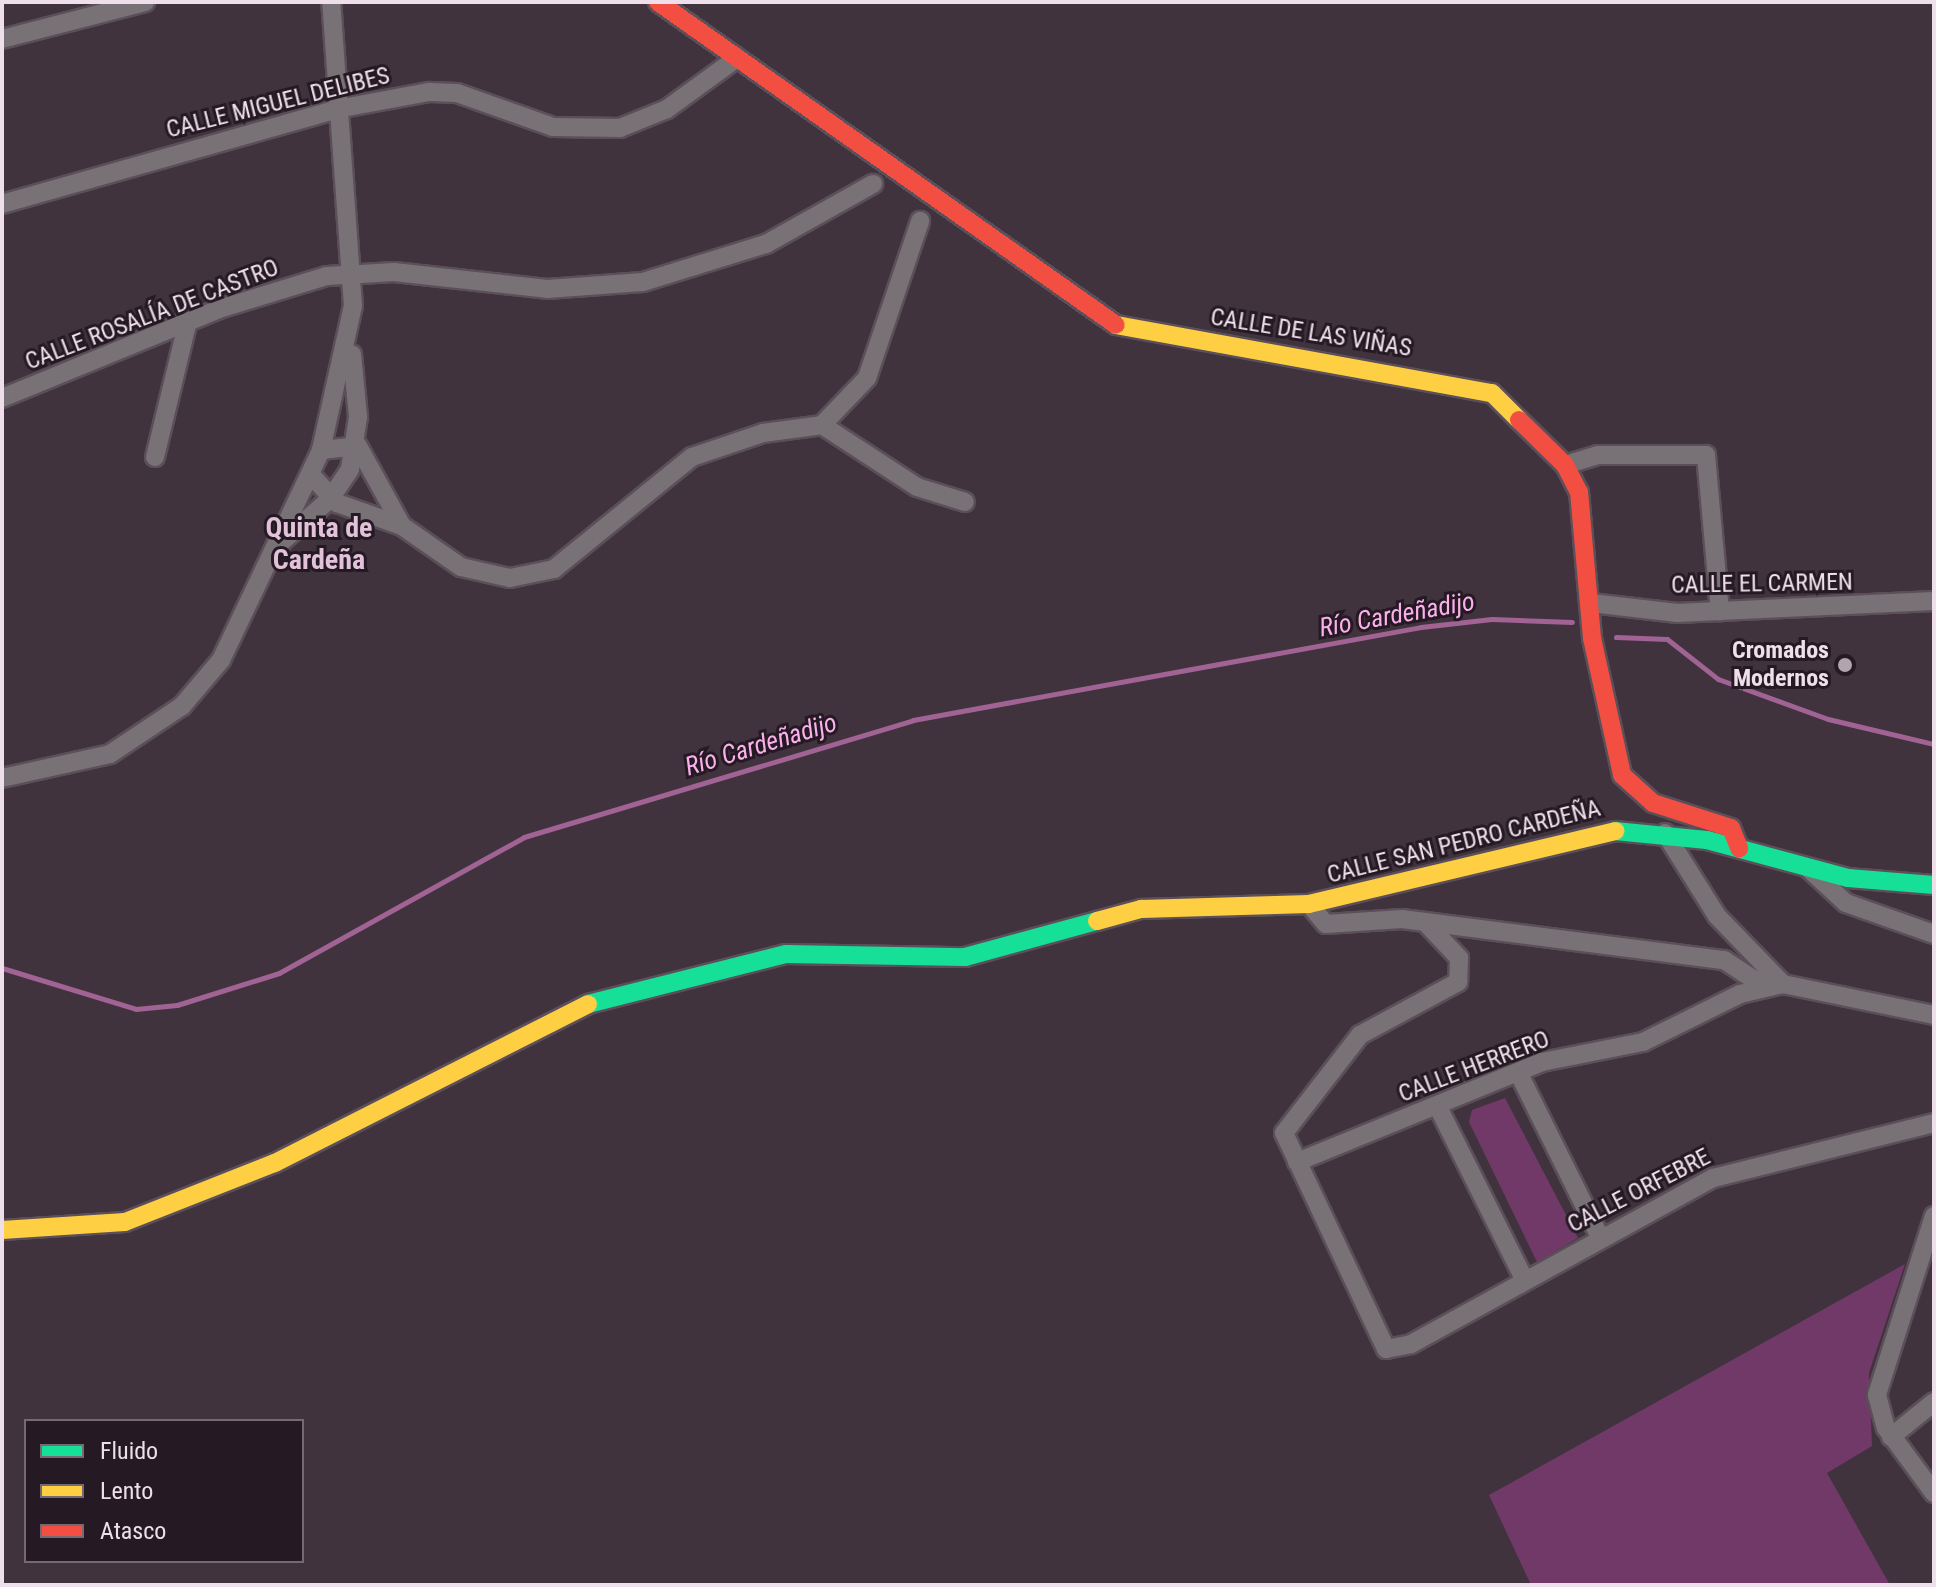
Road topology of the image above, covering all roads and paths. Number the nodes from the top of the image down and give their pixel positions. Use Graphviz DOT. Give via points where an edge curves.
graph roads {
  1 [pos="145,2"];
  2 [pos="331,2"];
  3 [pos="658,2"];
  4 [pos="2,39"];
  5 [pos="737,58"];
  6 [pos="337,109"];
  7 [pos="873,184"];
  8 [pos="2,204"];
  9 [pos="920,221"];
  10 [pos="352,273"];
  11 [pos="188,321"];
  12 [pos="350,339"];
  13 [pos="2,398"];
  14 [pos="822,425"];
  15 [pos="358,446"];
  16 [pos="321,450"];
  17 [pos="155,457"];
  18 [pos="1565,465"];
  19 [pos="310,474"];
  20 [pos="330,499"];
  21 [pos="965,502"];
  22 [pos="402,526"];
  23 [pos="274,549"];
  24 [pos="1934,601"];
  25 [pos="1591,603"];
  26 [pos="1720,611"];
  27 [pos="2,784"];
  28 [pos="1665,833"];
  29 [pos="1739,848"];
  30 [pos="1809,869"];
  31 [pos="1934,885"];
  32 [pos="1309,904"];
  33 [pos="1427,924"];
  34 [pos="1934,934"];
  35 [pos="1783,984"];
  36 [pos="1762,985"];
  37 [pos="1934,1015"];
  38 [pos="1518,1072"];
  39 [pos="1438,1107"];
  40 [pos="1934,1123"];
  41 [pos="1297,1162"];
  42 [pos="1933,1222"];
  43 [pos="2,1230"];
  44 [pos="1600,1237"];
  45 [pos="1524,1279"];
  46 [pos="1934,1402"];
  47 [pos="1891,1437"];
  48 [pos="1934,1493"];
  1 -- 4 [label="street"];
  2 -- 6 [label="street"];
  3 -- 5 [label="main road, CALLE DE LAS VIÑAS"];
  5 -- 6 [label="street, CALLE MIGUEL DELIBES" via="667,109 599,131 553,127 457,93"];
  5 -- 18 [label="main road, CALLE DE LAS VIÑAS" via="1115,325 1468,384 1512,410"];
  6 -- 8 [label="street, CALLE MIGUEL DELIBES"];
  6 -- 10 [label="street"];
  7 -- 10 [label="street, CALLE ROSALÍA DE CASTRO" via="766,244 643,282 547,289"];
  9 -- 14 [label="street" via="867,378"];
  10 -- 11 [label="street, CALLE ROSALÍA DE CASTRO" via="281,288"];
  10 -- 12 [label="street"];
  11 -- 13 [label="street, CALLE ROSALÍA DE CASTRO"];
  11 -- 17 [label="street"];
  12 -- 15 [label="street"];
  12 -- 16 [label="street"];
  14 -- 21 [label="street" via="917,487"];
  14 -- 22 [label="street" via="703,451 541,574 510,578 461,567"];
  15 -- 16 [label="street"];
  15 -- 20 [label="street"];
  15 -- 22 [label="street"];
  16 -- 19 [label="street"];
  18 -- 25 [label="main road, CALLE DE LAS VIÑAS" via="1586,519"];
  18 -- 26 [label="street" via="1598,455 1706,455"];
  19 -- 20 [label="street"];
  19 -- 23 [label="street"];
  20 -- 22 [label="street"];
  20 -- 23 [label="street"];
  23 -- 27 [label="street" via="221,660 165,721 86,763"];
  24 -- 26 [label="street, CALLE EL CARMEN"];
  25 -- 26 [label="street, CALLE EL CARMEN"];
  25 -- 29 [label="main road, CALLE DE LAS VIÑAS" via="1622,775 1653,803 1731,828"];
  28 -- 29 [label="main road, CALLE SAN PEDRO CARDEÑA"];
  28 -- 32 [label="main road, CALLE SAN PEDRO CARDEÑA" via="1577,836"];
  28 -- 35 [label="street" via="1717,916"];
  29 -- 30 [label="main road, CALLE SAN PEDRO CARDEÑA"];
  30 -- 31 [label="main road, CALLE SAN PEDRO CARDEÑA"];
  30 -- 34 [label="street" via="1846,903"];
  32 -- 33 [label="street" via="1326,924"];
  32 -- 43 [label="main road, CALLE SAN PEDRO CARDEÑA" via="1141,909 965,957 810,952 659,982 538,1023 221,1186 125,1222"];
  33 -- 36 [label="street" via="1736,963"];
  33 -- 41 [label="street" via="1459,958 1458,982 1360,1035 1286,1121"];
  35 -- 36 [label="street"];
  35 -- 37 [label="street"];
  36 -- 38 [label="street, CALLE HERRERO" via="1673,1030"];
  38 -- 39 [label="street, CALLE HERRERO"];
  38 -- 44 [label="street"];
  39 -- 41 [label="street, CALLE HERRERO"];
  39 -- 45 [label="street"];
  40 -- 44 [label="street, CALLE ORFEBRE" via="1739,1168"];
  41 -- 45 [label="street, CALLE ORFEBRE" via="1386,1349 1411,1344"];
  42 -- 47 [label="street" via="1879,1378 1878,1412"];
  44 -- 45 [label="street, CALLE ORFEBRE"];
  46 -- 47 [label="street"];
  47 -- 48 [label="street"];
}
